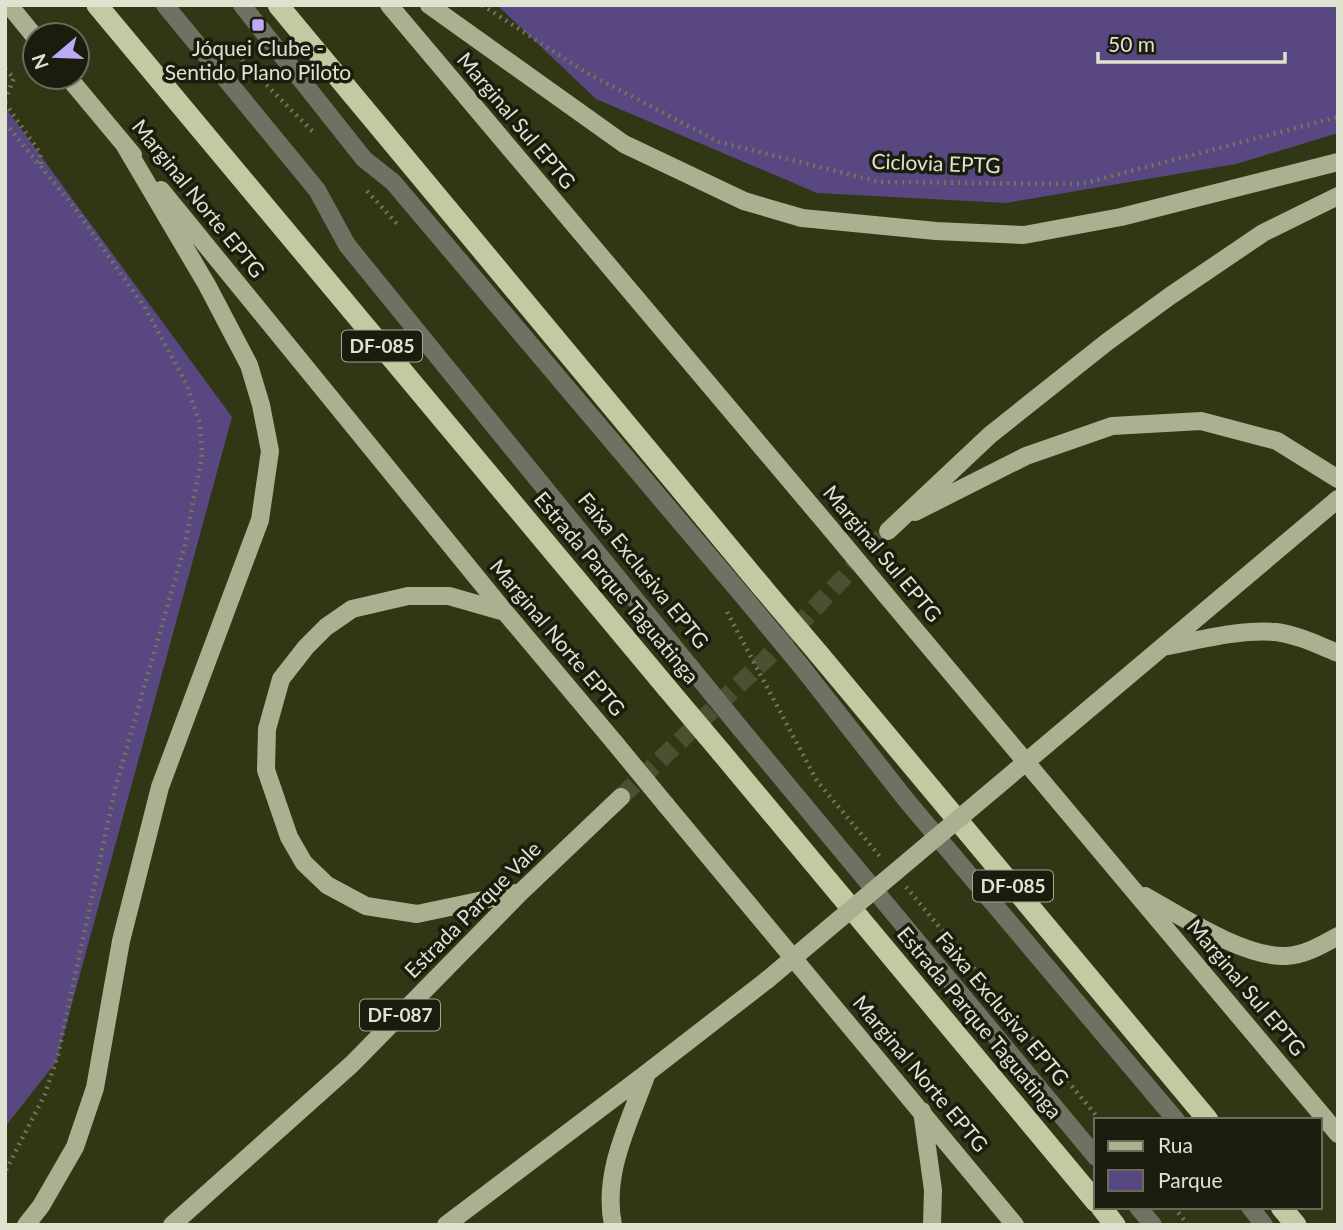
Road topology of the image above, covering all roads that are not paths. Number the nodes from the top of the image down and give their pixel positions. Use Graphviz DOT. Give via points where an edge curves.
graph roads {
  1 [pos="9,5"];
  2 [pos="97,5"];
  3 [pos="165,5"];
  4 [pos="242,5"];
  5 [pos="278,5"];
  6 [pos="389,5"];
  7 [pos="429,5"];
  8 [pos="22,21"];
  9 [pos="80,91"];
  10 [pos="125,146"];
  11 [pos="1338,162"];
  12 [pos="1338,196"];
  13 [pos="1338,479"];
  14 [pos="1338,499"];
  15 [pos="755,594"];
  16 [pos="505,612"];
  17 [pos="1163,647"];
  18 [pos="1338,653"];
  19 [pos="810,659"];
  20 [pos="621,797"];
  21 [pos="521,892"];
  22 [pos="1137,892"];
  23 [pos="1338,936"];
  24 [pos="647,1073"];
  25 [pos="922,1111"];
  26 [pos="1174,1118"];
  27 [pos="1206,1118"];
  28 [pos="1338,1133"];
  29 [pos="1094,1155"];
  30 [pos="1094,1200"];
  31 [pos="1103,1209"];
  32 [pos="1140,1209"];
  33 [pos="1252,1209"];
  34 [pos="1283,1209"];
  35 [pos="26,1225"];
  36 [pos="172,1225"];
  37 [pos="446,1225"];
  38 [pos="613,1225"];
  39 [pos="932,1225"];
  40 [pos="1015,1225"];
  41 [pos="1115,1225"];
  42 [pos="1153,1225"];
  43 [pos="1265,1225"];
  44 [pos="1296,1225"];
  1 -- 8 [label="main road"];
  2 -- 30 [label="highway, Estrada Parque Taguatinga / DF-085, bridge"];
  3 -- 29 [label="lane, Faixa Exclusiva EPTG, bridge" via="317,190 347,245"];
  4 -- 15 [label="lane" via="364,159 393,182"];
  5 -- 15 [label="highway, DF-085"];
  6 -- 22 [label="main road, Marginal Sul EPTG, bridge"];
  7 -- 11 [label="main road" via="624,144 744,201 802,218 1024,235 1121,217"];
  9 -- 10 [label="main road, Marginal Norte EPTG"];
  10 -- 16 [label="main road, Marginal Norte EPTG"];
  10 -- 35 [label="main road" via="249,365 270,451 260,520 160,787 121,941 95,1088 75,1147"];
  12 -- 13 [label="main road" via="1263,233 1107,342 990,435 894,525 1026,456 1112,426 1201,421 1276,441"];
  14 -- 17 [label="main road"];
  15 -- 19 [label="highway, DF-085, bridge"];
  16 -- 21 [label="main road" via="449,596 408,596 352,609 326,626 281,679 267,729 267,770 289,837 304,863 327,885 366,906 417,914"];
  16 -- 25 [label="main road, Marginal Norte EPTG, bridge"];
  17 -- 18 [label="main road" via="1275,632"];
  17 -- 24 [label="main road, bridge" via="767,979"];
  19 -- 26 [label="lane" via="907,801"];
  19 -- 27 [label="highway, DF-085"];
  20 -- 21 [label="main road, Estrada Parque Vale / DF-087"];
  21 -- 36 [label="main road, Estrada Parque Vale / DF-087" via="352,1064"];
  22 -- 23 [label="main road" via="1254,952 1286,956"];
  22 -- 28 [label="main road, Marginal Sul EPTG"];
  24 -- 37 [label="main road"];
  24 -- 38 [label="main road" via="612,1173"];
  25 -- 39 [label="main road" via="933,1191"];
  25 -- 40 [label="main road, Marginal Norte EPTG"];
  31 -- 41 [label="highway"];
  32 -- 42 [label="lane"];
  33 -- 43 [label="lane"];
  34 -- 44 [label="highway"];
}
